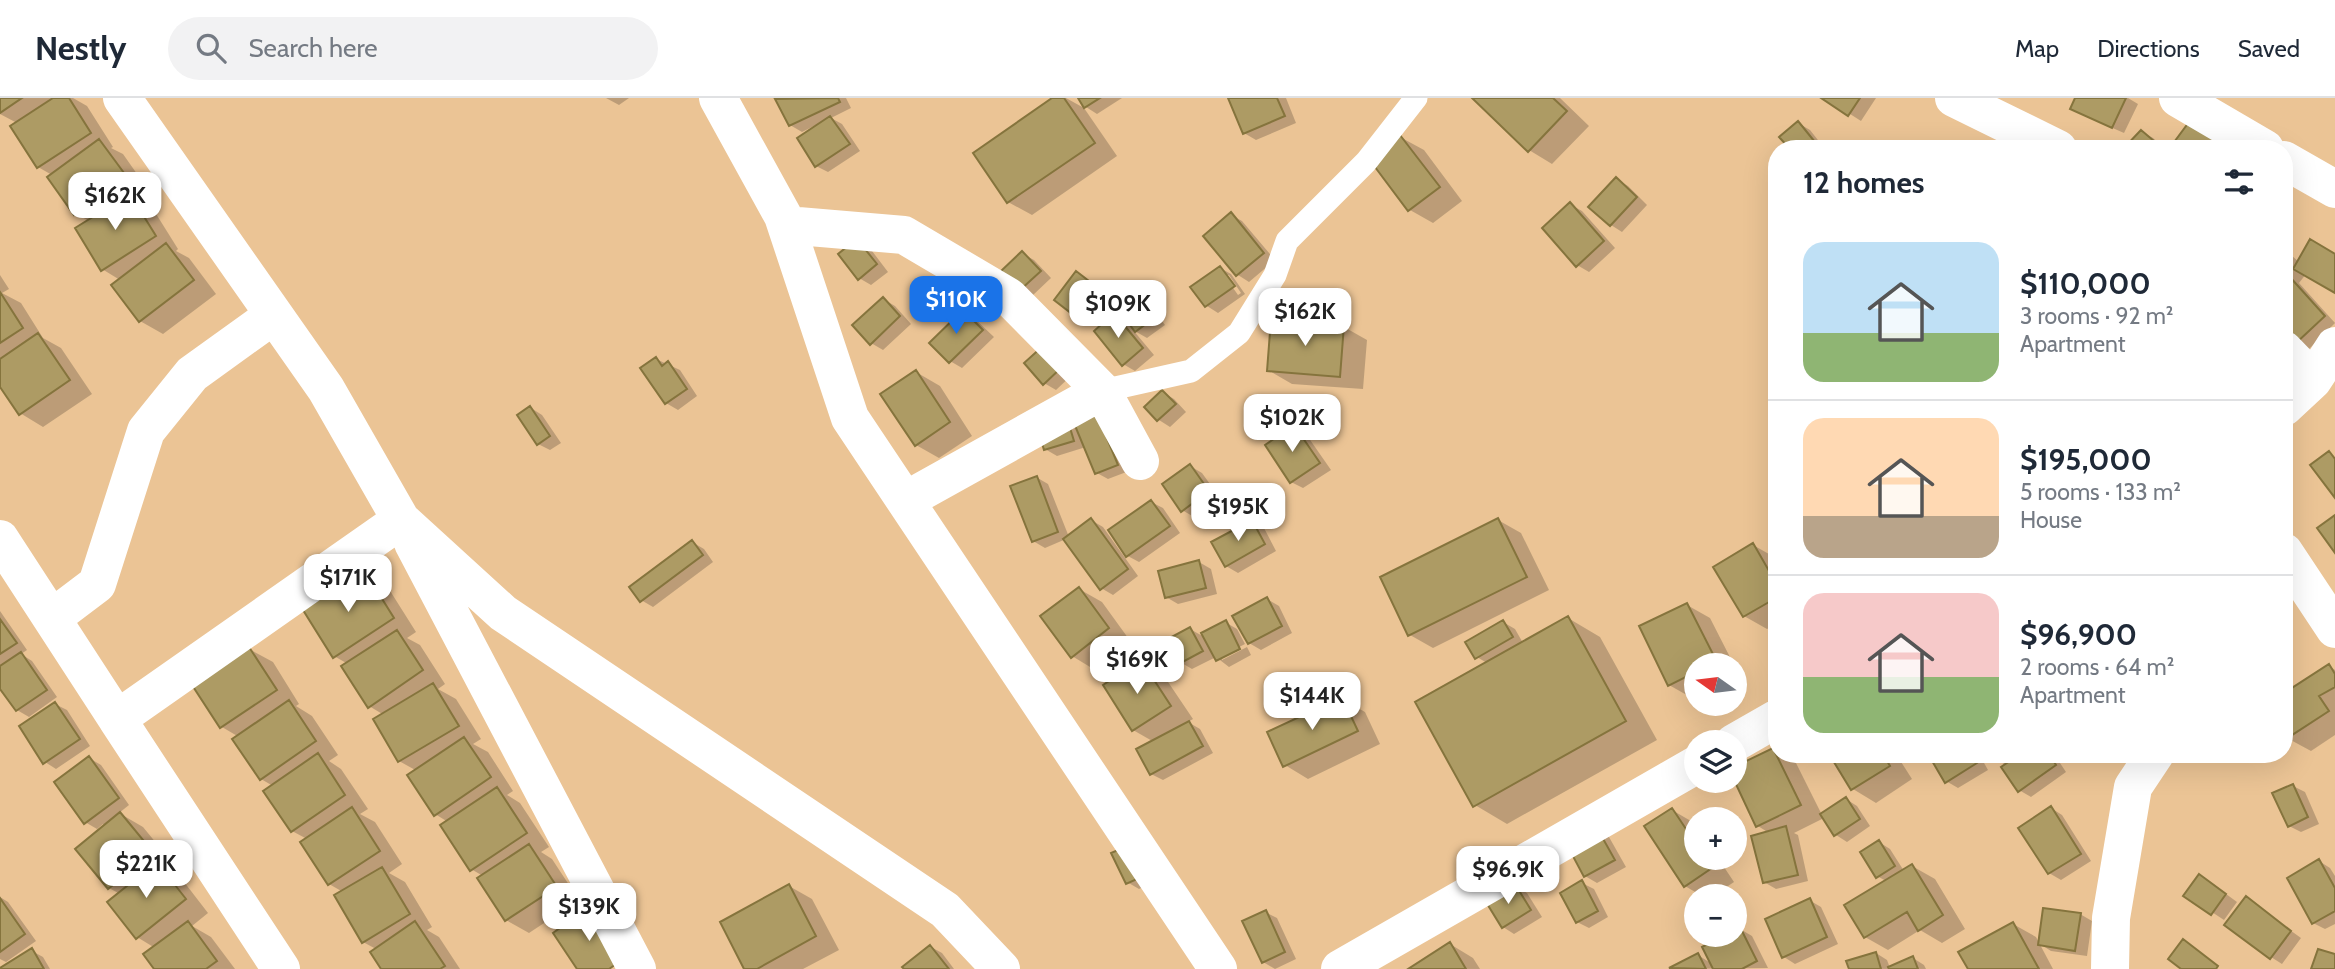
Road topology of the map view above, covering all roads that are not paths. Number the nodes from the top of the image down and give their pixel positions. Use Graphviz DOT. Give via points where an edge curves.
graph roads {
  1 [pos="122,98"];
  2 [pos="718,98"];
  3 [pos="1416,98"];
  4 [pos="1954,98"];
  5 [pos="2178,98"];
  6 [pos="2040,140"];
  7 [pos="2250,140"];
  8 [pos="2293,165"];
  9 [pos="2335,190"];
  10 [pos="786,225"];
  11 [pos="274,315"];
  12 [pos="2335,346"];
  13 [pos="2293,359"];
  14 [pos="2313,380"];
  15 [pos="1102,391"];
  16 [pos="2293,399"];
  17 [pos="1140,461"];
  18 [pos="906,500"];
  19 [pos="401,520"];
  20 [pos="0,539"];
  21 [pos="2293,566"];
  22 [pos="52,618"];
  23 [pos="2335,629"];
  24 [pos="117,719"];
  25 [pos="1768,724"];
  26 [pos="1747,736"];
  27 [pos="2149,763"];
  28 [pos="1684,772"];
  29 [pos="281,969"];
  30 [pos="637,969"];
  31 [pos="1001,969"];
  32 [pos="1219,969"];
  33 [pos="1340,969"];
  34 [pos="2110,969"];
  1 -- 11 [label="street"];
  2 -- 10 [label="street"];
  3 -- 15 [label="lane" via="1366,162 1287,241 1275,275 1239,333 1191,371"];
  4 -- 6 [label="street"];
  5 -- 7 [label="street"];
  8 -- 9 [label="street"];
  10 -- 15 [label="street" via="904,235 1009,297"];
  10 -- 18 [label="street" via="850,418"];
  11 -- 19 [label="street" via="326,389"];
  11 -- 22 [label="street" via="192,374 146,431 97,584"];
  12 -- 14 [label="street"];
  13 -- 14 [label="street"];
  14 -- 16 [label="street"];
  15 -- 17 [label="street"];
  15 -- 18 [label="street"];
  18 -- 32 [label="street"];
  19 -- 24 [label="street"];
  19 -- 30 [label="street"];
  19 -- 31 [label="street" via="503,613 945,910"];
  20 -- 22 [label="street"];
  21 -- 23 [label="street"];
  22 -- 24 [label="street"];
  24 -- 29 [label="street"];
  25 -- 26 [label="street"];
  27 -- 34 [label="street" via="2133,787 2111,918"];
  28 -- 33 [label="street"];
}
